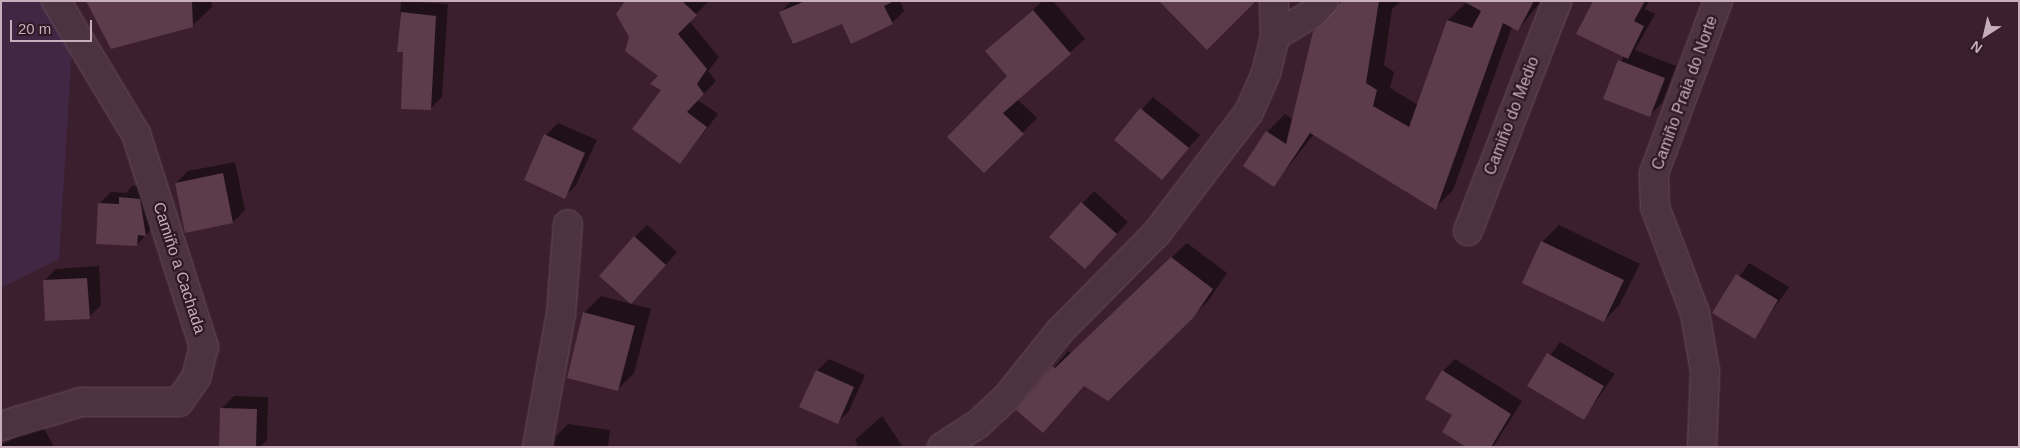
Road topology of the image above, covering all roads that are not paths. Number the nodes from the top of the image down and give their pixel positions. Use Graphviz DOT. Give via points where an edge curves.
graph roads {
  1 [pos="56,1"];
  2 [pos="1274,1"];
  3 [pos="1324,1"];
  4 [pos="1558,1"];
  5 [pos="1718,1"];
  6 [pos="1275,36"];
  7 [pos="568,224"];
  8 [pos="1468,230"];
  9 [pos="1,426"];
  10 [pos="537,447"];
  11 [pos="942,447"];
  12 [pos="1702,447"];
  1 -- 9 [label="street, Camiño a Cachada" via="136,134 204,347 196,378 179,402 81,402"];
  2 -- 6 [label="street"];
  3 -- 6 [label="street" via="1313,13"];
  4 -- 8 [label="street, Camiño do Medio"];
  5 -- 12 [label="street, Camiño Praia do Norte" via="1654,173 1655,207 1695,313 1706,371"];
  6 -- 11 [label="street" via="1266,73 1249,112 1156,234 1059,332 1007,397 978,424"];
  7 -- 10 [label="street" via="562,314"];
}
